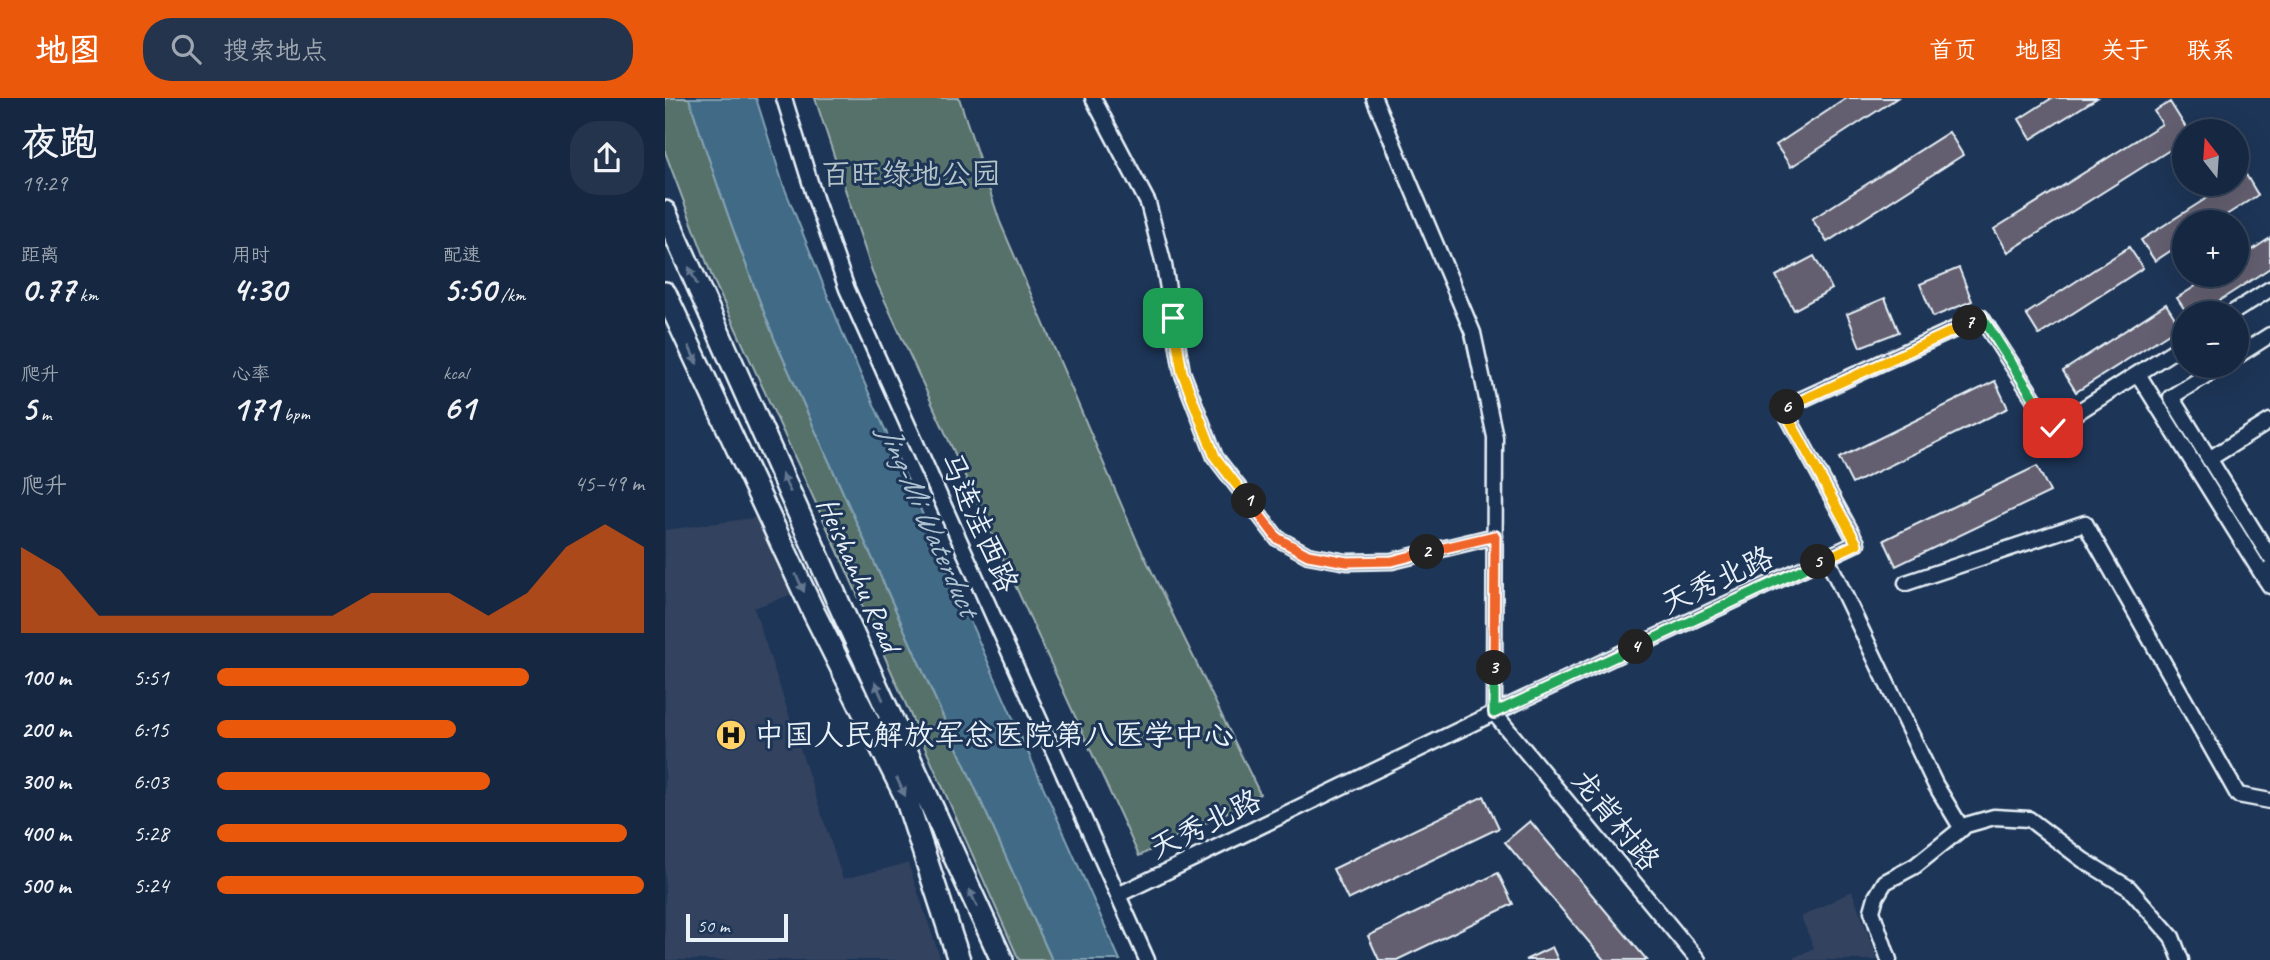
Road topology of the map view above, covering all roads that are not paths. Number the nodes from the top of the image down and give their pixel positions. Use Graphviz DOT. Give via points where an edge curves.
graph roads {
  1 [pos="784,98"];
  2 [pos="1093,98"];
  3 [pos="1374,98"];
  4 [pos="665,212"];
  5 [pos="2270,289"];
  6 [pos="665,293"];
  7 [pos="2249,302"];
  8 [pos="2270,335"];
  9 [pos="2249,348"];
  10 [pos="2172,352"];
  11 [pos="2138,374"];
  12 [pos="2202,378"];
  13 [pos="2270,421"];
  14 [pos="762,432"];
  15 [pos="735,446"];
  16 [pos="2209,458"];
  17 [pos="1495,536"];
  18 [pos="2270,557"];
  19 [pos="1827,558"];
  20 [pos="2267,576"];
  21 [pos="1906,583"];
  22 [pos="1494,713"];
  23 [pos="2270,801"];
  24 [pos="1962,828"];
  25 [pos="1118,895"];
  26 [pos="959,960"];
  27 [pos="1002,960"];
  28 [pos="1147,960"];
  29 [pos="1698,960"];
  30 [pos="1889,960"];
  31 [pos="2181,960"];
  1 -- 25 [label="street, 马连洼西路" via="847,289"];
  2 -- 17 [label="street" via="1148,203 1182,372 1215,457 1277,538 1308,555 1347,562 1392,561"];
  3 -- 17 [label="street" via="1473,333 1495,437"];
  14 -- 4 [label="main road, Heishanhu Road, one-way"];
  5 -- 7 [label="street"];
  6 -- 15 [label="main road, Heishanhu Road, one-way"];
  8 -- 9 [label="street"];
  10 -- 11 [label="street, 天秀北路"];
  11 -- 19 [label="street, 天秀北路" via="2053,428 1982,317 1783,408 1857,544"];
  11 -- 20 [label="street"];
  12 -- 16 [label="street" via="2171,397"];
  13 -- 16 [label="street"];
  14 -- 15 [label="main road" via="759,446 753,450 745,452"];
  27 -- 14 [label="main road, Heishanhu Road, one-way"];
  15 -- 26 [label="main road, Heishanhu Road, one-way" via="905,795"];
  16 -- 18 [label="street"];
  17 -- 22 [label="street"];
  19 -- 22 [label="street, 天秀北路"];
  19 -- 24 [label="street" via="1935,783"];
  21 -- 23 [label="street" via="2085,523 2238,795"];
  22 -- 25 [label="street, 天秀北路"];
  22 -- 29 [label="street, 龙背村路"];
  24 -- 30 [label="street" via="1915,866 1885,881 1876,897 1872,911"];
  24 -- 31 [label="street" via="1994,817 2029,819 2129,888 2172,937"];
  25 -- 28 [label="street, 马连洼西路"];
}
